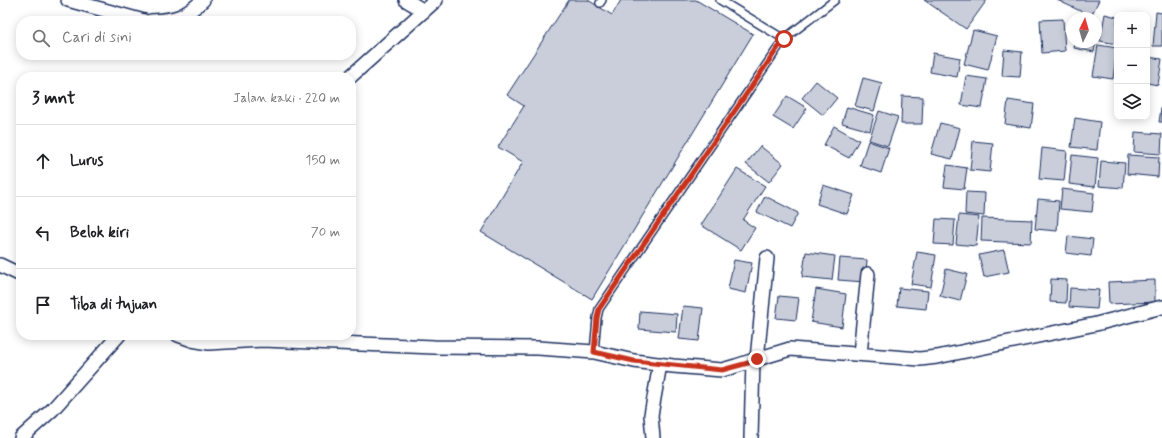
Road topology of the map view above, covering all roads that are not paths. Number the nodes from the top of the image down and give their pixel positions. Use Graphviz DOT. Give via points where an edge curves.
graph roads {
  1 [pos="68,0"];
  2 [pos="203,0"];
  3 [pos="406,0"];
  4 [pos="436,0"];
  5 [pos="720,0"];
  6 [pos="835,0"];
  7 [pos="424,11"];
  8 [pos="126,16"];
  9 [pos="180,16"];
  10 [pos="784,39"];
  11 [pos="356,72"];
  12 [pos="767,258"];
  13 [pos="0,265"];
  14 [pos="16,273"];
  15 [pos="868,274"];
  16 [pos="1162,307"];
  17 [pos="115,340"];
  18 [pos="192,340"];
  19 [pos="263,340"];
  20 [pos="263,340"];
  21 [pos="594,352"];
  22 [pos="860,354"];
  23 [pos="755,360"];
  24 [pos="660,364"];
  25 [pos="21,438"];
  26 [pos="653,438"];
  27 [pos="751,438"];
  1 -- 8 [label="street"];
  2 -- 9 [label="street" via="190,12"];
  3 -- 7 [label="street"];
  4 -- 7 [label="street"];
  5 -- 10 [label="lane"];
  6 -- 10 [label="lane"];
  7 -- 11 [label="street"];
  10 -- 21 [label="lane" via="599,309"];
  12 -- 23 [label="street"];
  13 -- 14 [label="street"];
  15 -- 22 [label="street"];
  16 -- 22 [label="street" via="1096,324 937,357 920,359"];
  17 -- 25 [label="street" via="53,409"];
  18 -- 20 [label="street"];
  19 -- 21 [label="street"];
  21 -- 24 [label="street"];
  22 -- 23 [label="street" via="790,349"];
  23 -- 24 [label="street" via="722,370"];
  23 -- 27 [label="street"];
  24 -- 26 [label="street" via="651,416"];
}
